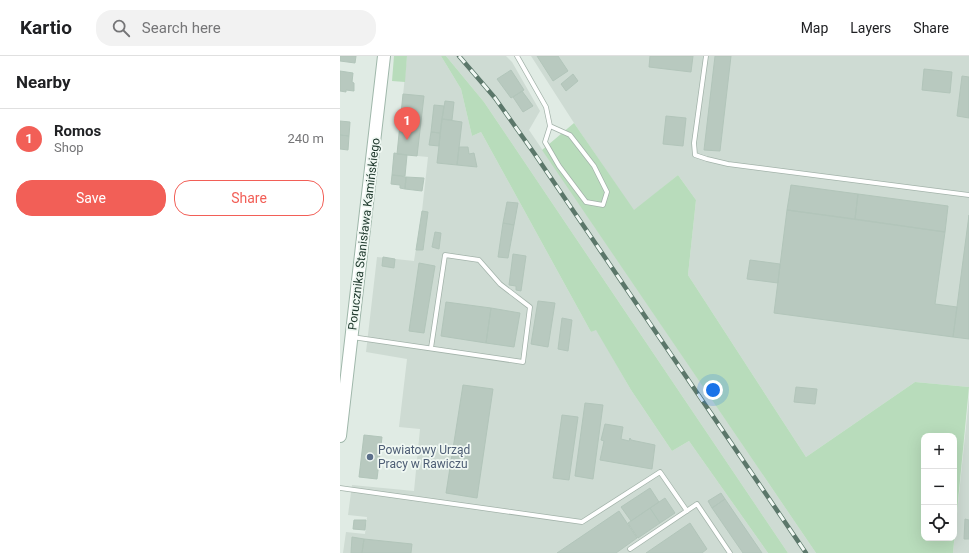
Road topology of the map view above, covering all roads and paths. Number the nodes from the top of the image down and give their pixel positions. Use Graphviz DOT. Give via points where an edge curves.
graph roads {
  1 [pos="384,56"];
  2 [pos="517,56"];
  3 [pos="706,56"];
  4 [pos="550,126"];
  5 [pos="969,195"];
  6 [pos="352,337"];
  7 [pos="431,348"];
  8 [pos="340,436"];
  9 [pos="340,488"];
  10 [pos="687,511"];
  11 [pos="630,549"];
  12 [pos="730,553"];
  1 -- 6 [label="street, Porucznika Stanisława Kamińskiego"];
  2 -- 4 [label="lane" via="546,107"];
  3 -- 5 [label="lane" via="694,143 695,155 728,164"];
  4 -- 4 [label="lane" via="545,142 559,166 586,202 603,205 606,192 594,166 570,135"];
  6 -- 7 [label="lane"];
  6 -- 8 [label="street, Porucznika Stanisława Kamińskiego"];
  7 -- 7 [label="lane" via="523,362 530,307 500,284 479,260 445,255"];
  9 -- 10 [label="lane" via="582,522 660,472"];
  10 -- 11 [label="lane"];
  10 -- 12 [label="lane" via="697,504"];
}
